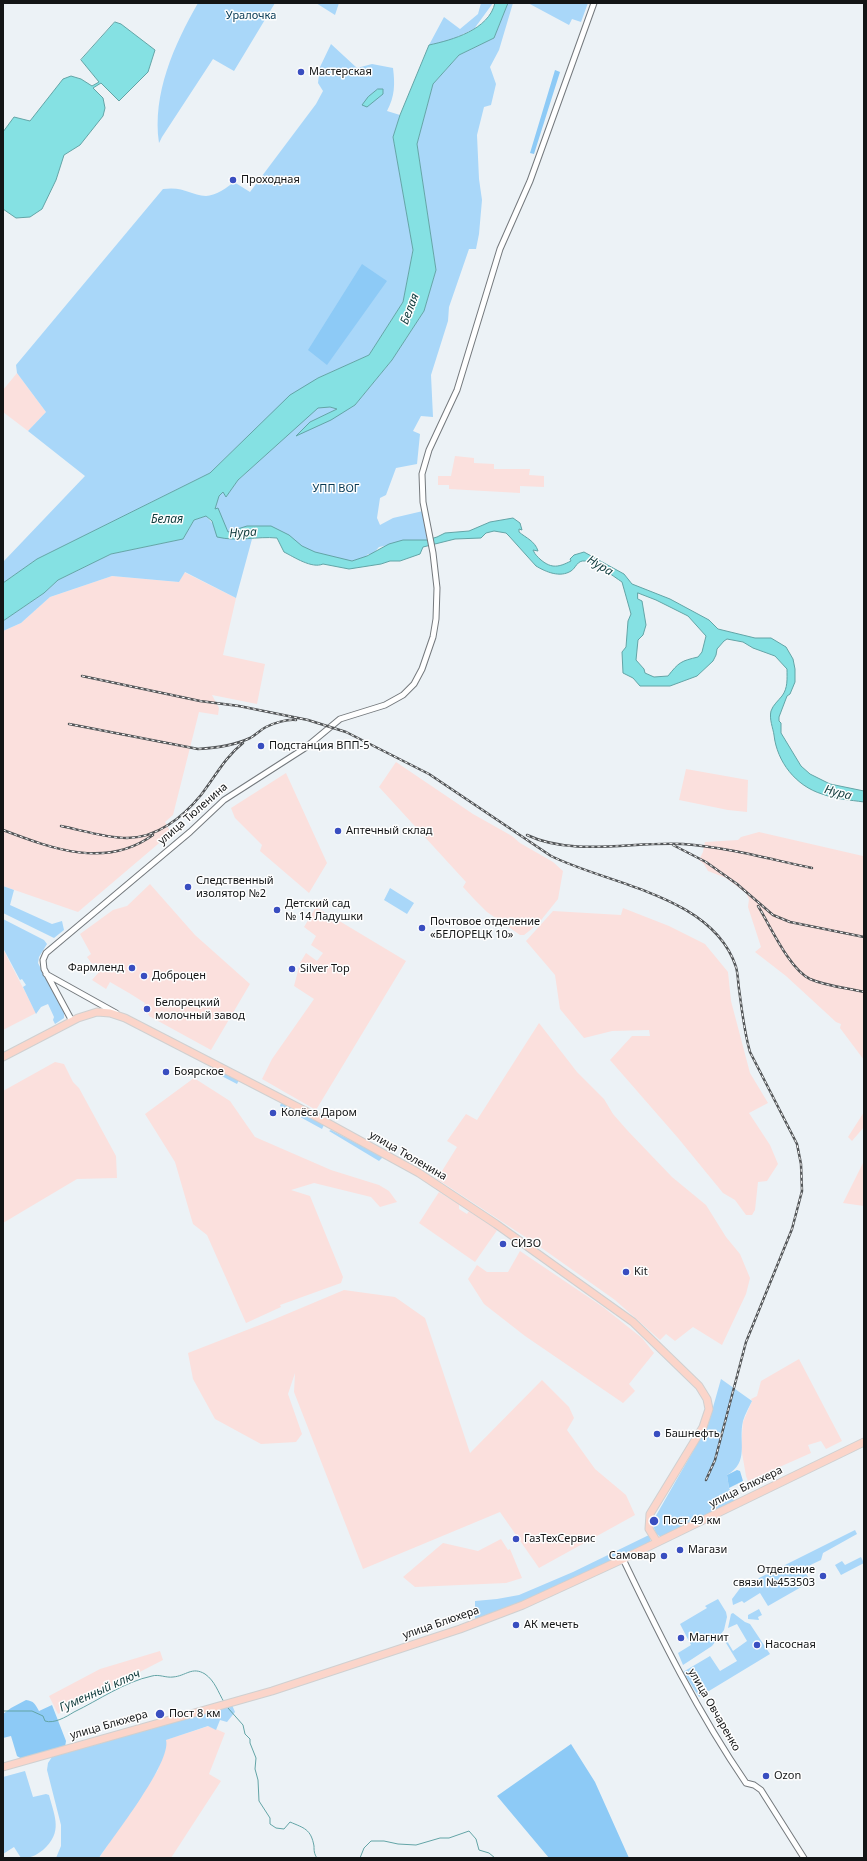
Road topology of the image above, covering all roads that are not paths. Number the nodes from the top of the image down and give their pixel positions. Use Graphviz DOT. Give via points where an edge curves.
graph roads {
  1 [pos="594,3"];
  2 [pos="46,974"];
  3 [pos="92,999"];
  4 [pos="97,1012"];
  5 [pos="125,1018"];
  6 [pos="72,1021"];
  7 [pos="3,1057"];
  8 [pos="864,1442"];
  9 [pos="657,1542"];
  10 [pos="623,1559"];
  11 [pos="3,1767"];
  12 [pos="804,1858"];
  1 -- 2 [label="street, улица Тюленина" via="532,174 500,249 457,390 422,474 422,489 438,588 433,637 414,684 403,695 385,705 340,719 305,748 224,800 190,832 46,953 42,963"];
  2 -- 3 [label="street, улица Тюленина"];
  2 -- 6 [label="street, улица Тюленина"];
  3 -- 4 [label="street" via="98,1007"];
  3 -- 5 [label="street, улица Тюленина"];
  4 -- 5 [label="main road, улица Тюленина"];
  4 -- 6 [label="main road, улица Тюленина"];
  5 -- 9 [label="main road, улица Тюленина" via="419,1172 633,1322 699,1386 707,1399 709,1409 703,1427 650,1514 649,1529"];
  6 -- 7 [label="main road, улица Тюленина"];
  8 -- 9 [label="main road, улица Блюхера"];
  9 -- 10 [label="main road, улица Блюхера"];
  10 -- 11 [label="main road, улица Блюхера" via="523,1605 460,1629 272,1691"];
  10 -- 12 [label="street, улица Овчаренко" via="696,1704 746,1783 762,1790"];
}
